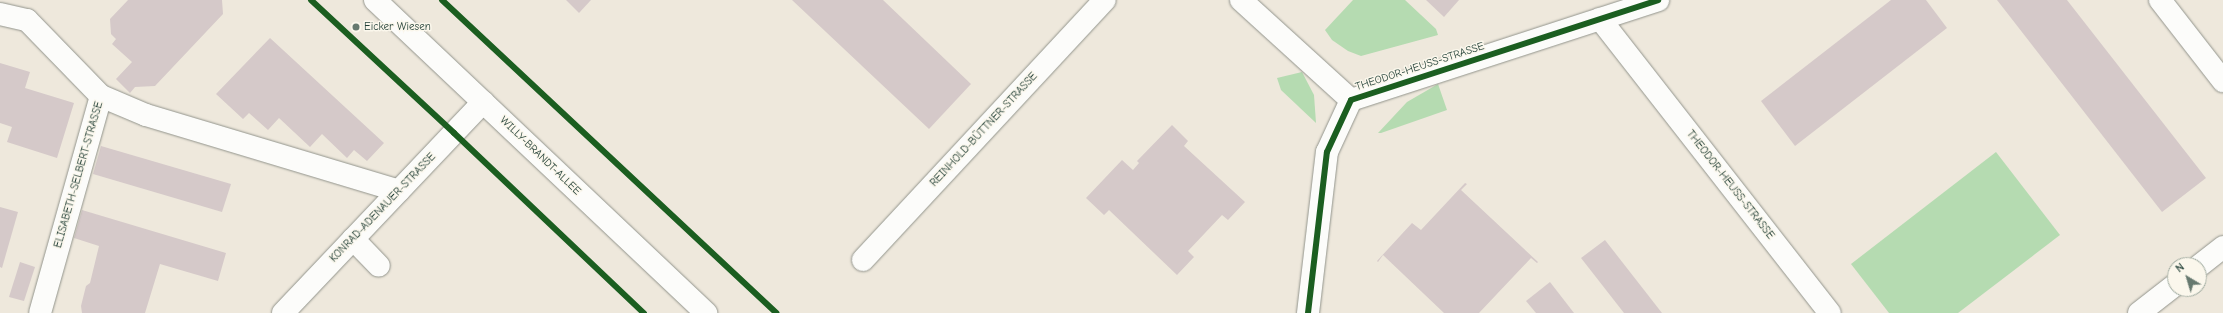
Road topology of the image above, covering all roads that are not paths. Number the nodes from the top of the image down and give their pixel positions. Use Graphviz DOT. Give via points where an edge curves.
graph roads {
  1 [pos="375,0"];
  2 [pos="1105,0"];
  3 [pos="1241,0"];
  4 [pos="1658,0"];
  5 [pos="2160,0"];
  6 [pos="0,14"];
  7 [pos="1600,19"];
  8 [pos="2223,81"];
  9 [pos="101,96"];
  10 [pos="1351,100"];
  11 [pos="483,102"];
  12 [pos="399,191"];
  13 [pos="352,240"];
  14 [pos="2223,247"];
  15 [pos="863,260"];
  16 [pos="2207,260"];
  17 [pos="379,266"];
  18 [pos="2167,291"];
  19 [pos="40,313"];
  20 [pos="283,313"];
  21 [pos="706,313"];
  22 [pos="1308,313"];
  23 [pos="1830,313"];
  24 [pos="2139,313"];
  1 -- 11 [label="street, WILLY-BRANDT-ALLEE"];
  2 -- 15 [label="street, REINHOLD-BÜTTNER-STRASSE"];
  3 -- 10 [label="street"];
  4 -- 7 [label="street, THEODOR-HEUSS-STRASSE"];
  5 -- 8 [label="street"];
  6 -- 9 [label="street, ELISABETH-SELBERT-STRASSE" via="27,20"];
  7 -- 10 [label="street, THEODOR-HEUSS-STRASSE"];
  7 -- 23 [label="street, THEODOR-HEUSS-STRASSE"];
  9 -- 12 [label="street" via="146,114"];
  9 -- 19 [label="street, ELISABETH-SELBERT-STRASSE"];
  10 -- 22 [label="street, THEODOR-HEUSS-STRASSE" via="1327,152"];
  11 -- 12 [label="street, KONRAD-ADENAUER-STRASSE"];
  11 -- 21 [label="street, WILLY-BRANDT-ALLEE"];
  12 -- 13 [label="street, KONRAD-ADENAUER-STRASSE"];
  13 -- 17 [label="street"];
  13 -- 20 [label="street, KONRAD-ADENAUER-STRASSE"];
  14 -- 16 [label="street"];
  18 -- 24 [label="street"];
}
